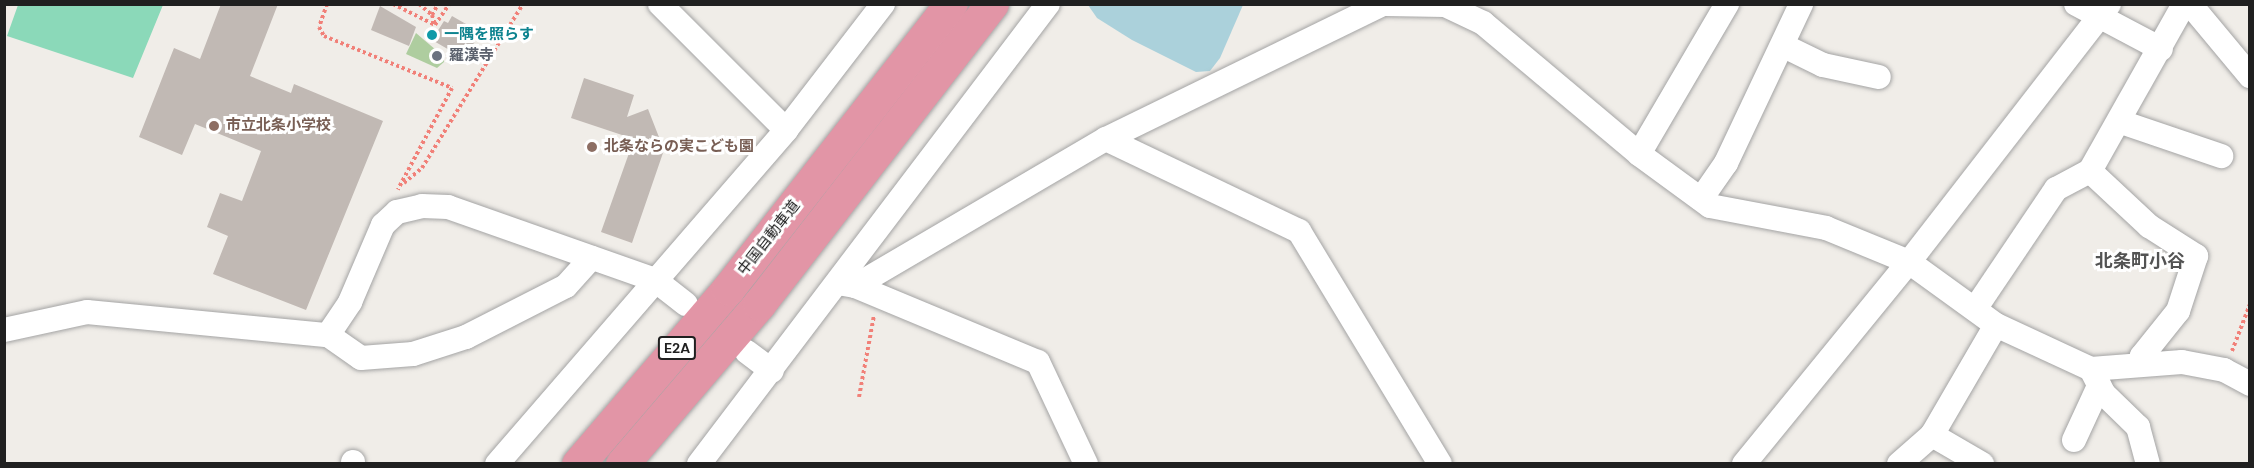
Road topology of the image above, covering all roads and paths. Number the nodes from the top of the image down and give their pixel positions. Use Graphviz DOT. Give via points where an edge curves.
graph roads {
  1 [pos="327,4"];
  2 [pos="393,4"];
  3 [pos="438,4"];
  4 [pos="449,4"];
  5 [pos="523,4"];
  6 [pos="660,4"];
  7 [pos="883,4"];
  8 [pos="951,4"];
  9 [pos="992,4"];
  10 [pos="1048,4"];
  11 [pos="1385,4"];
  12 [pos="1727,4"];
  13 [pos="1801,4"];
  14 [pos="2076,4"];
  15 [pos="2184,4"];
  16 [pos="2190,4"];
  17 [pos="420,5"];
  18 [pos="1445,5"];
  19 [pos="2104,12"];
  20 [pos="415,15"];
  21 [pos="432,15"];
  22 [pos="435,25"];
  23 [pos="1784,46"];
  24 [pos="2161,49"];
  25 [pos="2250,76"];
  26 [pos="1879,77"];
  27 [pos="907,89"];
  28 [pos="2121,122"];
  29 [pos="786,130"];
  30 [pos="1106,139"];
  31 [pos="1640,154"];
  32 [pos="2221,156"];
  33 [pos="2090,171"];
  34 [pos="401,186"];
  35 [pos="392,193"];
  36 [pos="1701,199"];
  37 [pos="591,258"];
  38 [pos="1909,262"];
  39 [pos="656,280"];
  40 [pos="847,284"];
  41 [pos="879,299"];
  42 [pos="686,304"];
  43 [pos="2250,304"];
  44 [pos="1975,309"];
  45 [pos="1996,325"];
  46 [pos="4,330"];
  47 [pos="328,335"];
  48 [pos="747,352"];
  49 [pos="2142,364"];
  50 [pos="2224,370"];
  51 [pos="771,371"];
  52 [pos="2095,378"];
  53 [pos="2250,384"];
  54 [pos="858,397"];
  55 [pos="1932,435"];
  56 [pos="2074,440"];
  57 [pos="497,464"];
  58 [pos="578,464"];
  59 [pos="622,464"];
  60 [pos="699,464"];
  61 [pos="1086,464"];
  62 [pos="1440,464"];
  63 [pos="1744,464"];
  64 [pos="1899,464"];
  65 [pos="1982,464"];
  66 [pos="2148,464"];
  1 -- 34 [label="path" via="319,27 324,36 452,88"];
  2 -- 20 [label="path"];
  3 -- 21 [label="path"];
  4 -- 22 [label="path"];
  5 -- 34 [label="path" via="422,168"];
  6 -- 29 [label="street"];
  7 -- 29 [label="street"];
  8 -- 27 [label="highway, 中国自動車道 / E2A"];
  9 -- 27 [label="highway, 中国自動車道 / E2A"];
  10 -- 40 [label="street"];
  11 -- 18 [label="street"];
  11 -- 30 [label="street"];
  12 -- 31 [label="street"];
  13 -- 23 [label="street"];
  14 -- 19 [label="street"];
  15 -- 24 [label="street"];
  16 -- 25 [label="street"];
  17 -- 20 [label="path"];
  17 -- 21 [label="path"];
  18 -- 31 [label="street" via="1483,23"];
  19 -- 24 [label="street"];
  19 -- 38 [label="street"];
  20 -- 22 [label="path"];
  21 -- 22 [label="path"];
  23 -- 26 [label="street" via="1823,65"];
  23 -- 36 [label="street" via="1726,163"];
  24 -- 28 [label="street"];
  27 -- 58 [label="highway, 中国自動車道 / E2A" via="812,184"];
  27 -- 59 [label="highway, 中国自動車道 / E2A" via="835,206"];
  28 -- 32 [label="street"];
  28 -- 33 [label="street"];
  29 -- 39 [label="street"];
  30 -- 40 [label="street"];
  30 -- 62 [label="street" via="1299,231"];
  31 -- 36 [label="street"];
  33 -- 44 [label="street" via="2056,189"];
  33 -- 49 [label="street" via="2149,226 2196,256 2178,311 2142,356"];
  34 -- 35 [label="path"];
  36 -- 38 [label="street" via="1710,206 1826,228"];
  37 -- 39 [label="street"];
  37 -- 47 [label="street" via="567,286 466,337 413,354 361,358"];
  37 -- 47 [label="street" via="448,207 397,212 383,225 350,302"];
  38 -- 44 [label="street"];
  38 -- 63 [label="street"];
  39 -- 42 [label="street"];
  39 -- 57 [label="street"];
  40 -- 41 [label="street"];
  40 -- 51 [label="street"];
  41 -- 54 [label="path"];
  41 -- 61 [label="street" via="1038,362"];
  43 -- 50 [label="path"];
  44 -- 45 [label="street"];
  45 -- 52 [label="street"];
  45 -- 55 [label="street"];
  46 -- 47 [label="street" via="55,318 126,313 178,324"];
  48 -- 51 [label="street"];
  49 -- 50 [label="street" via="2182,362"];
  49 -- 52 [label="street"];
  50 -- 53 [label="street"];
  51 -- 60 [label="street"];
  52 -- 56 [label="street"];
  52 -- 66 [label="street" via="2138,427"];
  55 -- 64 [label="street"];
  55 -- 65 [label="street"];
}
